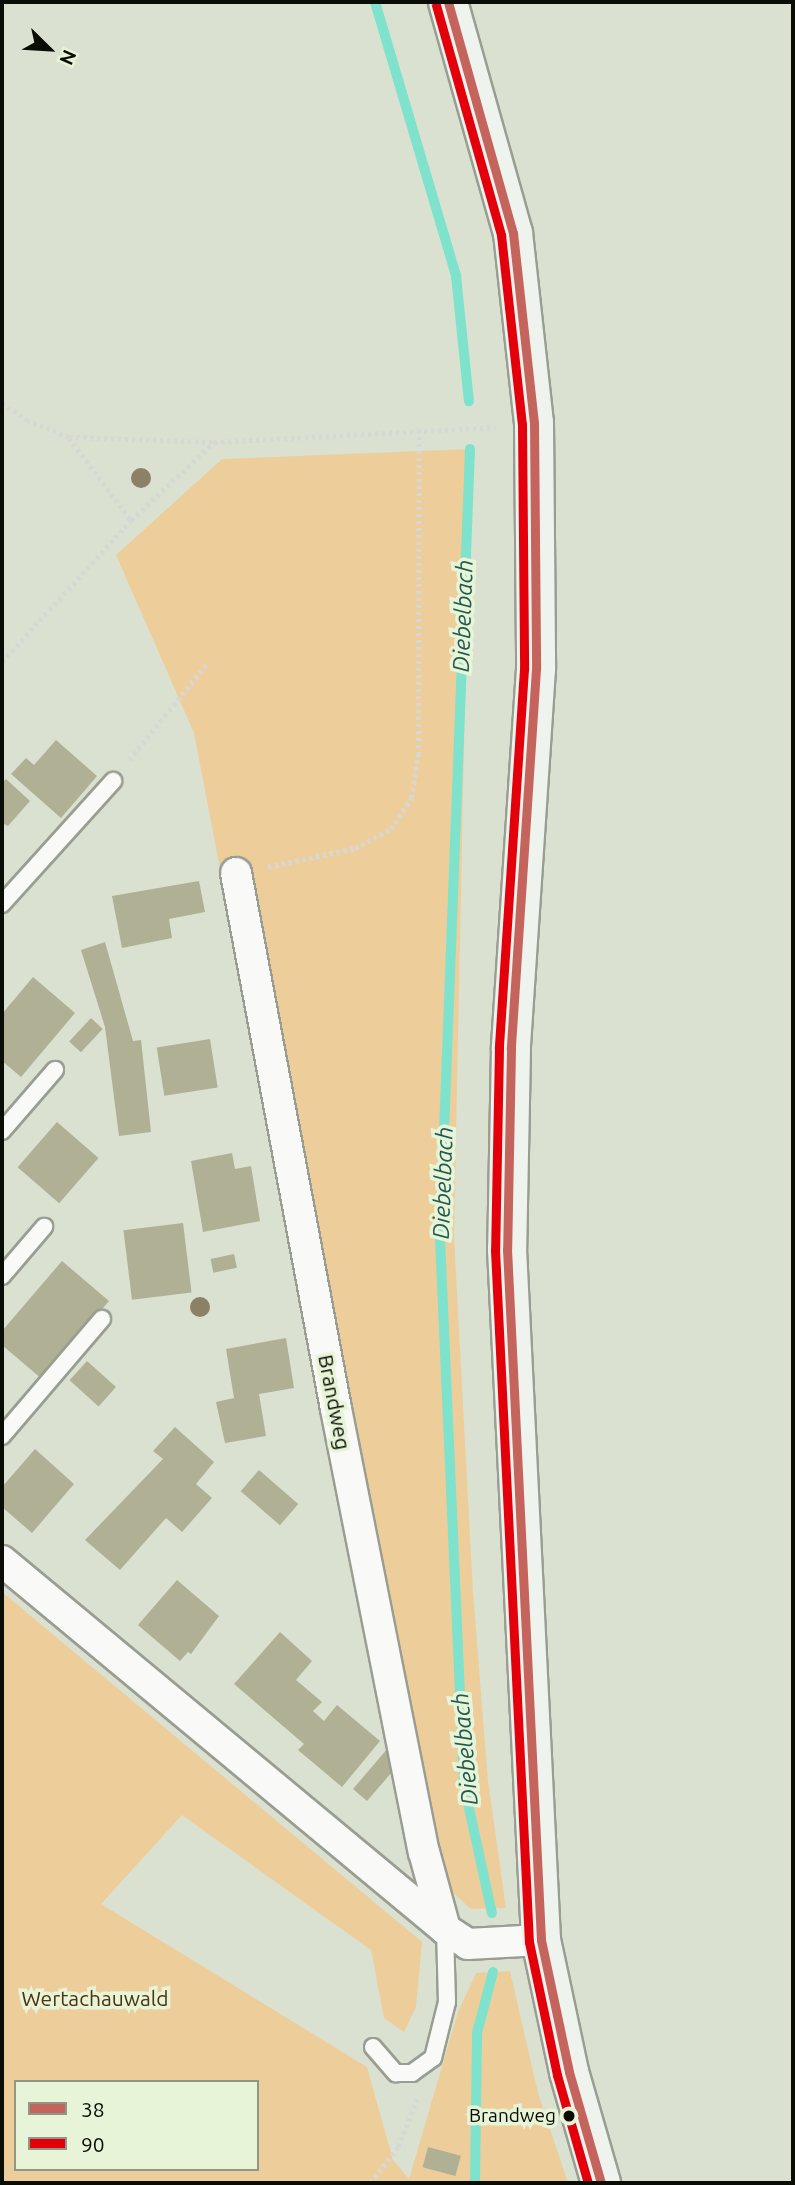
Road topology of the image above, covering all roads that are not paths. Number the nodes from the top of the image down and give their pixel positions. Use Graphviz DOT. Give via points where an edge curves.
graph roads {
  1 [pos="448,2"];
  2 [pos="113,781"];
  3 [pos="236,873"];
  4 [pos="2,904"];
  5 [pos="55,1070"];
  6 [pos="2,1131"];
  7 [pos="44,1227"];
  8 [pos="2,1276"];
  9 [pos="102,1319"];
  10 [pos="2,1436"];
  11 [pos="2,1561"];
  12 [pos="445,1929"];
  13 [pos="541,1940"];
  14 [pos="373,2047"];
  15 [pos="601,2183"];
  1 -- 13 [label="street" via="513,233 534,423 536,669 511,1049 507,1249"];
  2 -- 4 [label="lane"];
  3 -- 12 [label="street, Brandweg" via="341,1436 425,1852"];
  5 -- 6 [label="lane"];
  7 -- 8 [label="lane"];
  9 -- 10 [label="lane"];
  11 -- 12 [label="street"];
  12 -- 13 [label="street" via="468,1944"];
  12 -- 14 [label="lane" via="447,2002 433,2058 412,2073 396,2073"];
  13 -- 15 [label="street" via="569,2072"];
}
